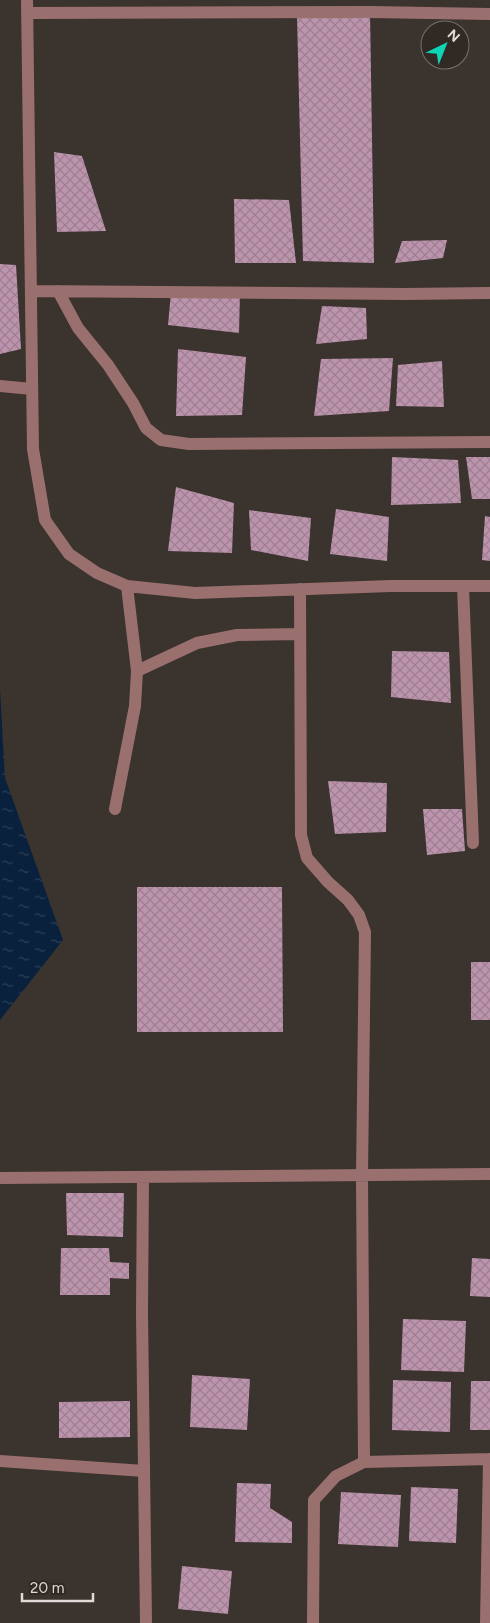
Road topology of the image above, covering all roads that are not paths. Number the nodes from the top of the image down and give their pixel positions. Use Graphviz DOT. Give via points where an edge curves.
graph roads {
  1 [pos="27,6"];
  2 [pos="490,14"];
  3 [pos="31,291"];
  4 [pos="58,291"];
  5 [pos="490,293"];
  6 [pos="0,386"];
  7 [pos="32,389"];
  8 [pos="490,442"];
  9 [pos="127,586"];
  10 [pos="463,586"];
  11 [pos="490,586"];
  12 [pos="300,589"];
  13 [pos="300,634"];
  14 [pos="137,671"];
  15 [pos="115,808"];
  16 [pos="473,843"];
  17 [pos="490,1174"];
  18 [pos="362,1176"];
  19 [pos="143,1177"];
  20 [pos="0,1178"];
  21 [pos="489,1459"];
  22 [pos="0,1461"];
  23 [pos="364,1462"];
  24 [pos="144,1471"];
  25 [pos="146,1623"];
  26 [pos="313,1623"];
  27 [pos="486,1623"];
  1 -- 2 [label="street"];
  1 -- 3 [label="street"];
  3 -- 4 [label="street"];
  3 -- 7 [label="street"];
  4 -- 5 [label="street"];
  4 -- 8 [label="street" via="78,328 108,364 146,428 161,440 189,444"];
  6 -- 7 [label="street"];
  7 -- 9 [label="street" via="33,449 45,520 69,554 97,574"];
  9 -- 12 [label="street" via="195,593"];
  9 -- 14 [label="street"];
  10 -- 11 [label="street"];
  10 -- 12 [label="street"];
  10 -- 16 [label="street"];
  12 -- 13 [label="street"];
  13 -- 14 [label="street" via="236,636 197,643"];
  13 -- 18 [label="street" via="301,835 307,858 348,900 359,915 365,932"];
  14 -- 15 [label="street" via="135,706"];
  17 -- 18 [label="street"];
  18 -- 19 [label="street"];
  18 -- 23 [label="street"];
  19 -- 20 [label="street"];
  19 -- 24 [label="street"];
  21 -- 23 [label="street"];
  21 -- 27 [label="street"];
  22 -- 24 [label="street"];
  23 -- 26 [label="street" via="336,1476 314,1500"];
  24 -- 25 [label="street"];
}
